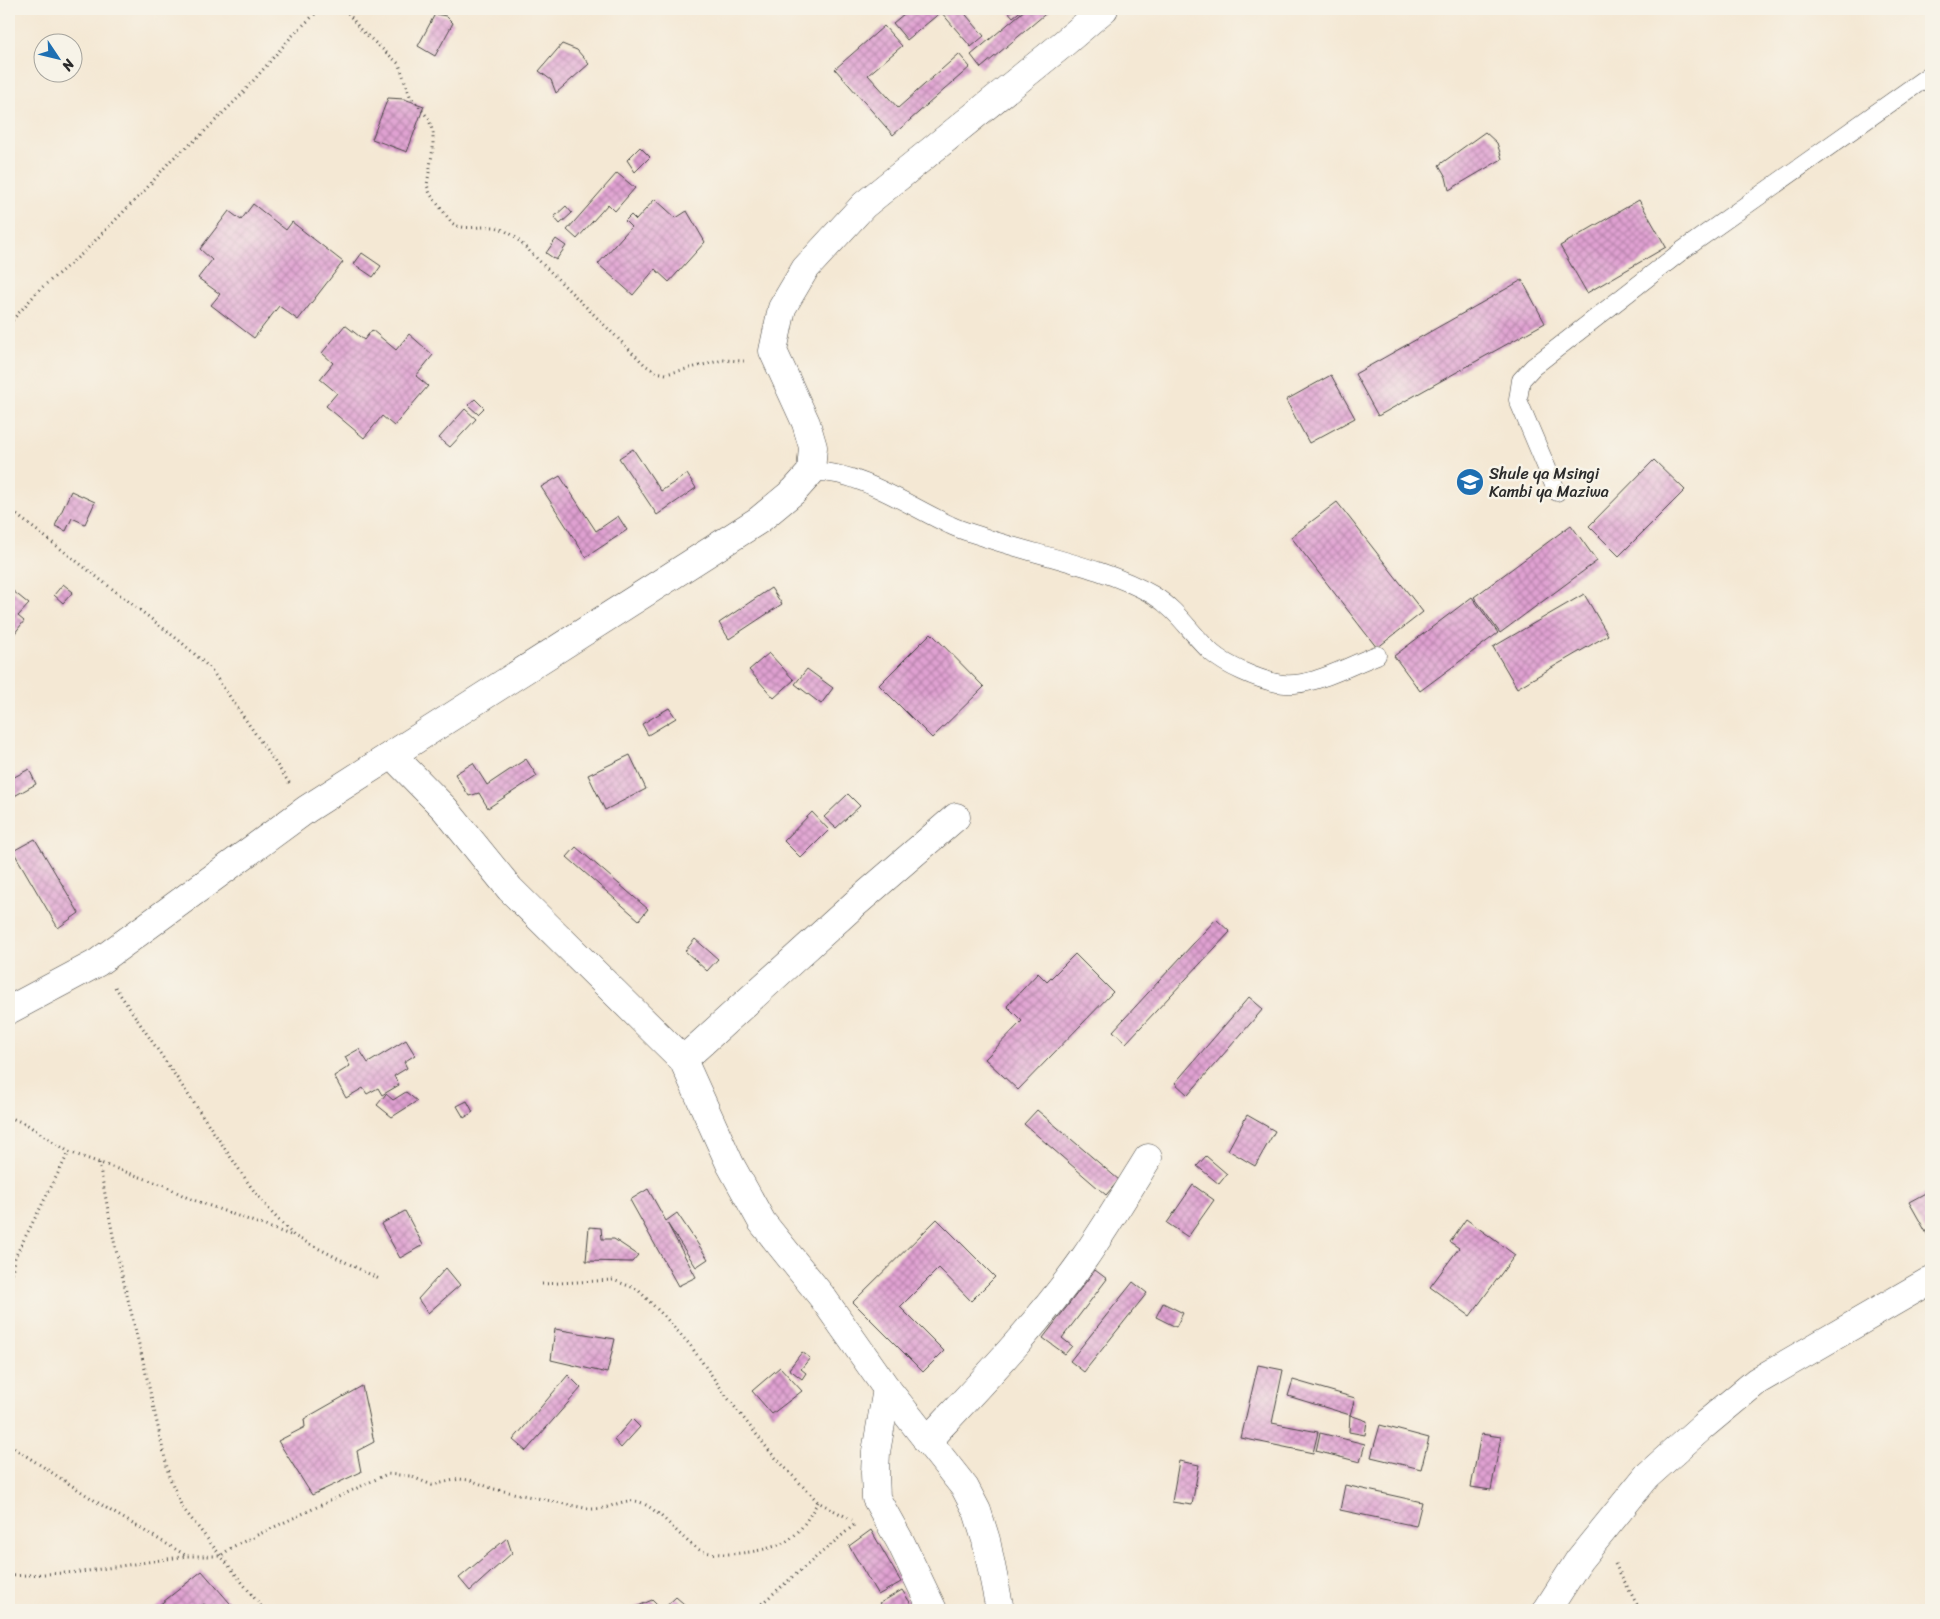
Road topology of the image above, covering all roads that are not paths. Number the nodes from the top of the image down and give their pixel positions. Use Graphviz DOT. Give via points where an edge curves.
graph roads {
  1 [pos="1104,9"];
  2 [pos="1931,74"];
  3 [pos="811,472"];
  4 [pos="1557,492"];
  5 [pos="1377,655"];
  6 [pos="392,754"];
  7 [pos="956,817"];
  8 [pos="9,1010"];
  9 [pos="683,1060"];
  10 [pos="1148,1158"];
  11 [pos="1931,1280"];
  12 [pos="887,1390"];
  13 [pos="927,1441"];
  14 [pos="933,1610"];
  15 [pos="1000,1610"];
  16 [pos="1547,1610"];
  1 -- 3 [label="street" via="864,205 805,269 782,308 773,351 806,423 813,447"];
  2 -- 4 [label="lane" via="1683,250 1533,367 1521,380 1518,400"];
  3 -- 5 [label="lane" via="844,475 952,526 1104,573 1153,595 1178,614 1225,663 1277,684 1304,684"];
  3 -- 6 [label="street" via="759,520"];
  6 -- 8 [label="street" via="307,809 97,963"];
  6 -- 9 [label="street" via="445,809 510,889"];
  7 -- 9 [label="street"];
  9 -- 12 [label="street" via="730,1164 762,1222 822,1298"];
  10 -- 13 [label="street" via="1067,1281 1022,1338"];
  11 -- 16 [label="street" via="1757,1381 1647,1476 1580,1560"];
  12 -- 13 [label="street"];
  12 -- 14 [label="street" via="876,1452 876,1498"];
  13 -- 15 [label="street" via="965,1488 977,1510"];
}
